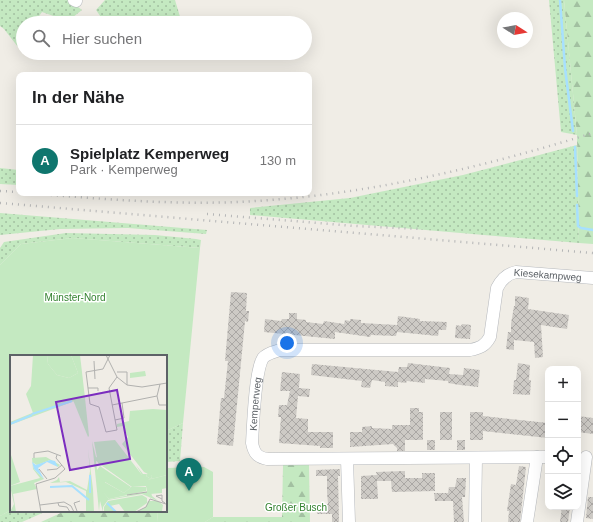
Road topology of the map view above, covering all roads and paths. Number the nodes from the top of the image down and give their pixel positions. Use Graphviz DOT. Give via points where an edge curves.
graph roads {
  1 [pos="504,277"];
  2 [pos="593,278"];
  3 [pos="542,457"];
  4 [pos="476,458"];
  5 [pos="586,458"];
  6 [pos="347,459"];
  7 [pos="348,522"];
  8 [pos="475,522"];
  9 [pos="527,522"];
  10 [pos="577,522"];
  1 -- 2 [label="street, Kiesekampweg" via="516,272"];
  1 -- 6 [label="street, Kemperweg" via="497,288 490,337 480,348 280,350 264,357 259,370 252,443 256,454 267,459"];
  3 -- 4 [label="street, Kemperweg"];
  3 -- 9 [label="street"];
  4 -- 6 [label="street, Kemperweg"];
  4 -- 8 [label="street"];
  5 -- 10 [label="street"];
  6 -- 7 [label="street"];
}
